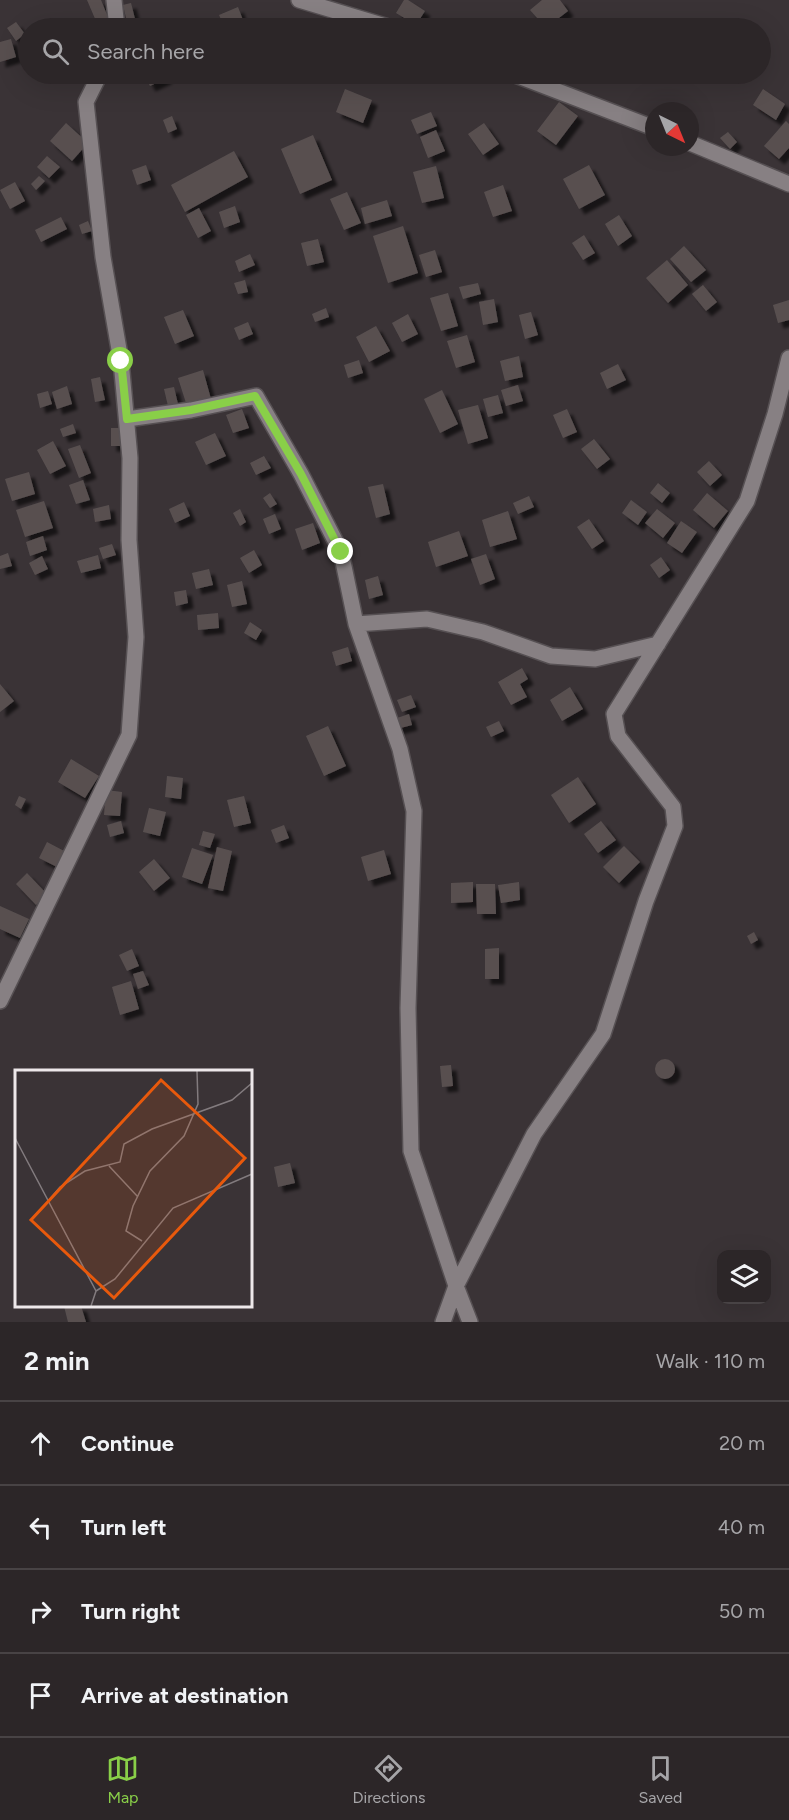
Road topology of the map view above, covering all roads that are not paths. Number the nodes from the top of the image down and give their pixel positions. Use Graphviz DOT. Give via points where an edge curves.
graph roads {
  1 [pos="114,0"];
  2 [pos="299,0"];
  3 [pos="116,18"];
  4 [pos="359,18"];
  5 [pos="95,84"];
  6 [pos="539,84"];
  7 [pos="645,125"];
  8 [pos="699,147"];
  9 [pos="789,184"];
  10 [pos="789,358"];
  11 [pos="127,419"];
  12 [pos="356,624"];
  13 [pos="658,644"];
  14 [pos="0,1001"];
  15 [pos="456,1286"];
  16 [pos="443,1322"];
  17 [pos="470,1322"];
  1 -- 3 [label="street"];
  2 -- 4 [label="street"];
  5 -- 11 [label="street" via="86,102 103,257"];
  6 -- 7 [label="street"];
  8 -- 9 [label="street"];
  10 -- 13 [label="street" via="747,501"];
  11 -- 12 [label="street" via="255,396 341,552"];
  11 -- 14 [label="street" via="136,637 129,735"];
  12 -- 13 [label="street" via="427,620 483,632 551,656 595,659"];
  12 -- 15 [label="street" via="400,749 414,811 408,1008 411,1151"];
  13 -- 15 [label="street" via="614,714 618,736 673,807 675,826 603,1034 534,1134"];
  15 -- 16 [label="street"];
  15 -- 17 [label="street"];
}
